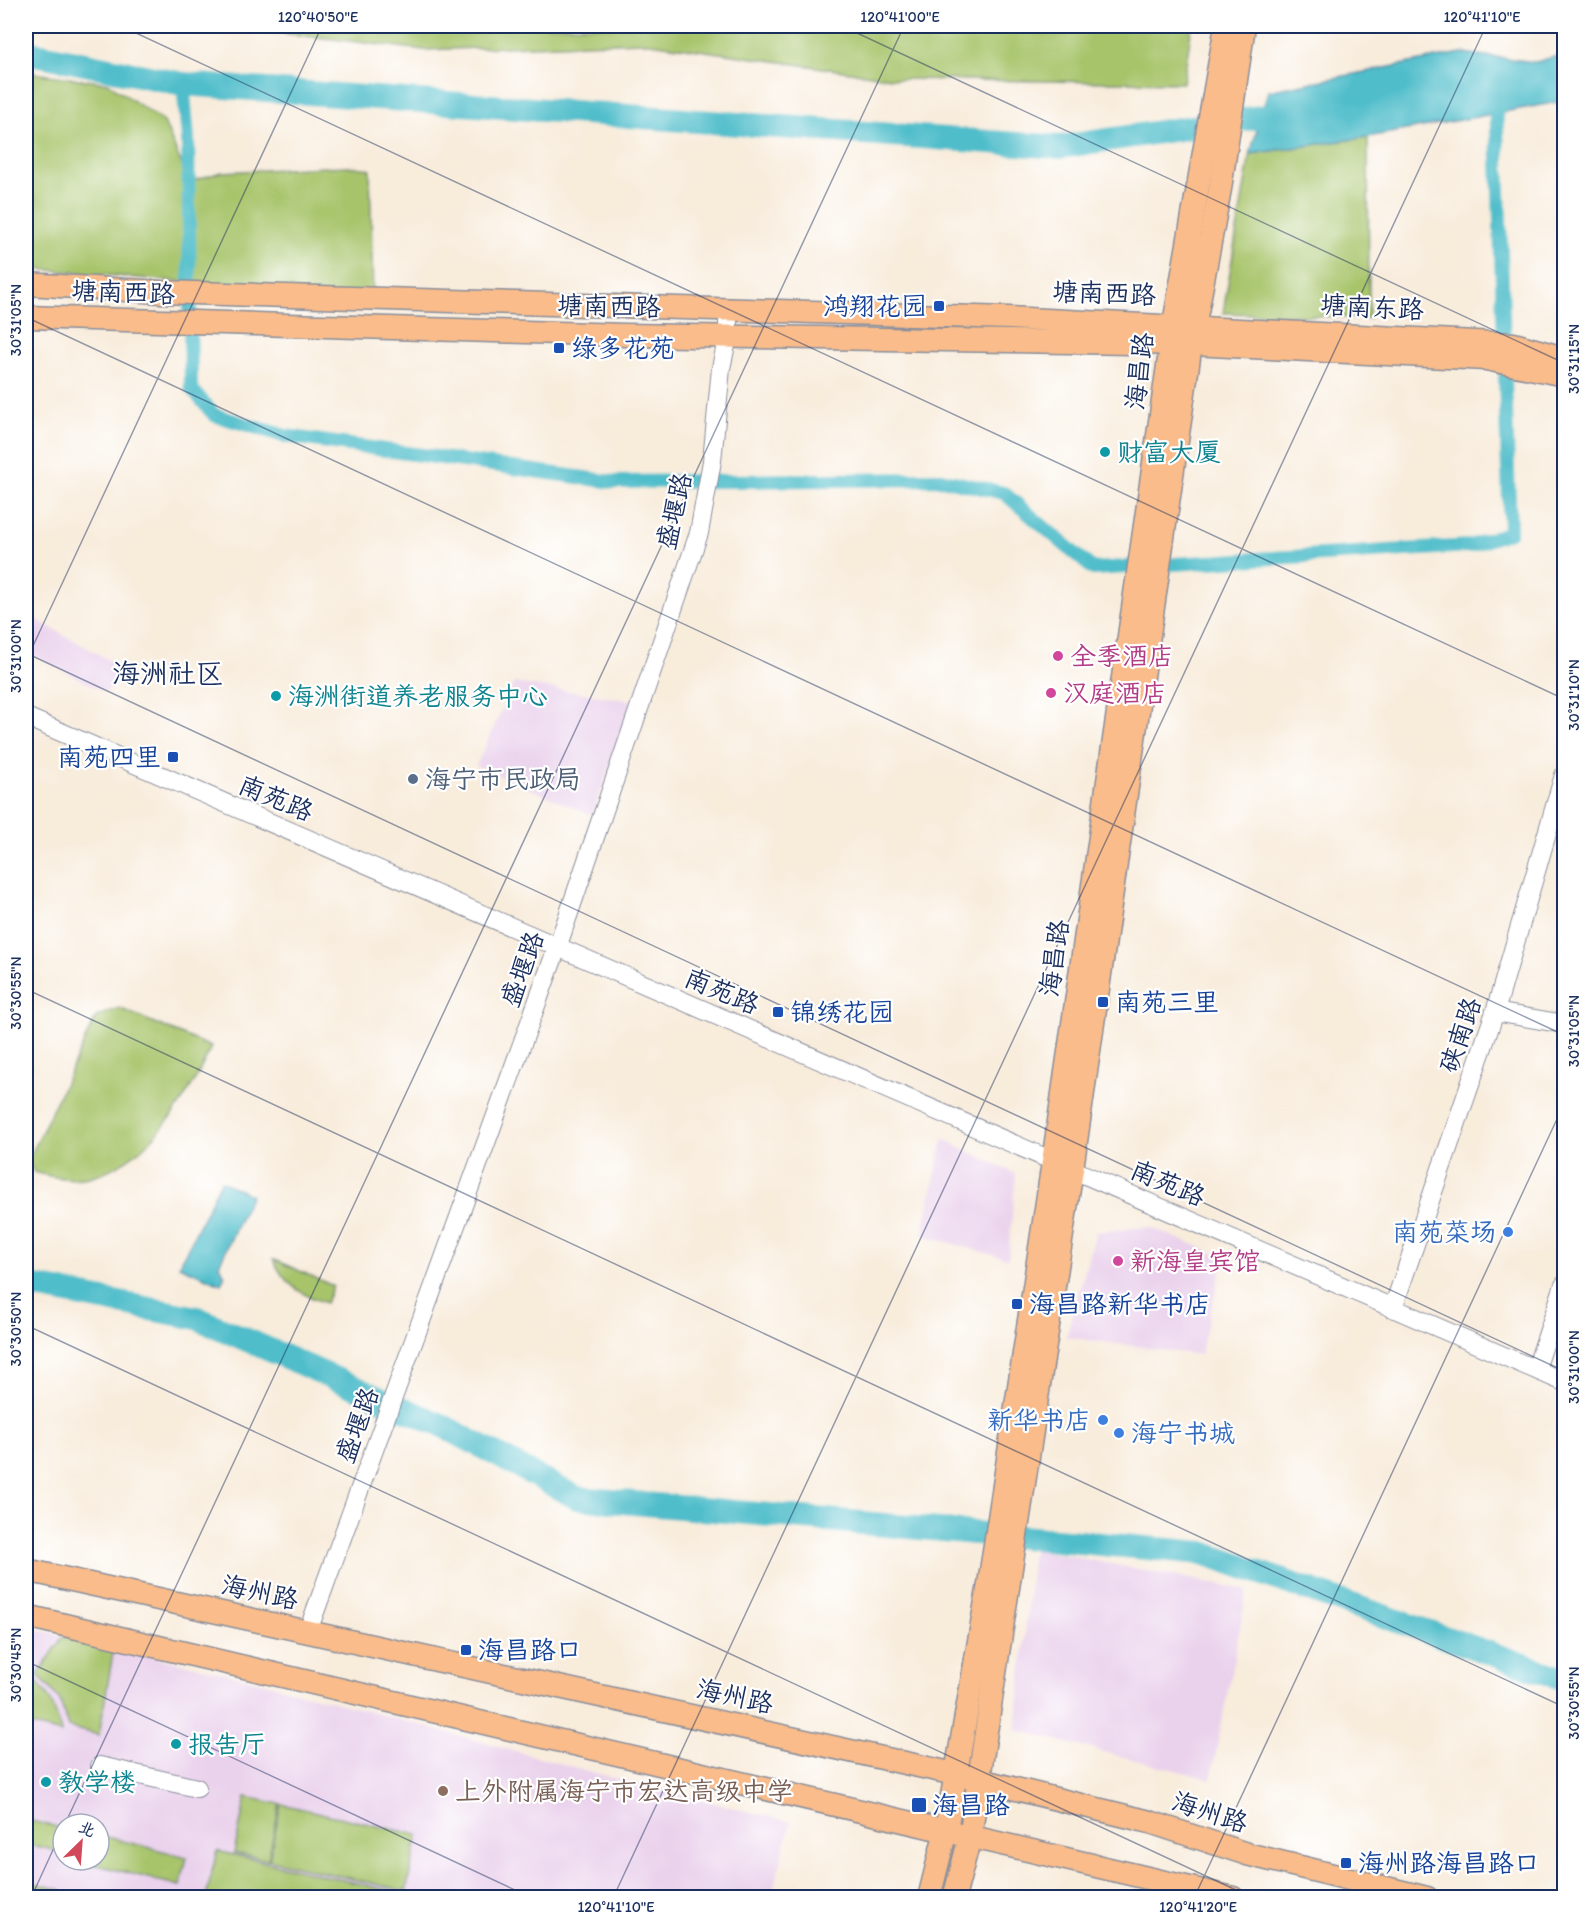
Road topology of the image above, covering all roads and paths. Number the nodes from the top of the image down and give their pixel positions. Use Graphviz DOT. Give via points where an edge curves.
graph roads {
  1 [pos="1234,33"];
  2 [pos="26,284"];
  3 [pos="728,309"];
  4 [pos="26,317"];
  5 [pos="1183,335"];
  6 [pos="728,336"];
  7 [pos="1480,350"];
  8 [pos="1564,358"];
  9 [pos="1564,375"];
  10 [pos="26,717"];
  11 [pos="1564,775"];
  12 [pos="557,948"];
  13 [pos="1495,1012"];
  14 [pos="1564,1024"];
  15 [pos="1063,1166"];
  16 [pos="1564,1285"];
  17 [pos="1393,1308"];
  18 [pos="1536,1369"];
  19 [pos="1564,1382"];
  20 [pos="26,1570"];
  21 [pos="998,1585"];
  22 [pos="26,1616"];
  23 [pos="308,1631"];
  24 [pos="100,1766"];
  25 [pos="955,1774"];
  26 [pos="979,1780"];
  27 [pos="197,1788"];
  28 [pos="946,1830"];
  29 [pos="970,1837"];
  30 [pos="929,1898"];
  31 [pos="954,1898"];
  32 [pos="1233,1898"];
  33 [pos="1427,1898"];
  1 -- 5 [label="main road, 海昌路" via="1200,178"];
  1 -- 5 [label="main road, 海昌路" via="1220,189"];
  2 -- 3 [label="main road, 塘南西路" via="161,292"];
  3 -- 5 [label="main road, 塘南西路"];
  3 -- 6 [label="street, 盛堰路"];
  4 -- 6 [label="main road, 塘南西路"];
  5 -- 6 [label="main road, 塘南西路" via="1010,339"];
  5 -- 7 [label="main road, 塘南东路"];
  5 -- 15 [label="main road, 海昌路"];
  6 -- 12 [label="street, 盛堰路" via="699,532"];
  7 -- 8 [label="main road, 塘南东路" via="1514,344"];
  7 -- 9 [label="main road, 塘南东路" via="1533,369"];
  10 -- 12 [label="street, 南苑路"];
  11 -- 13 [label="street, 硖南路"];
  12 -- 15 [label="street, 南苑路"];
  12 -- 23 [label="street, 盛堰路"];
  13 -- 14 [label="street"];
  13 -- 17 [label="street, 硖南路"];
  15 -- 17 [label="street, 南苑路"];
  15 -- 21 [label="main road, 海昌路"];
  16 -- 18 [label="street"];
  17 -- 18 [label="street, 南苑路"];
  18 -- 19 [label="street, 南苑路"];
  20 -- 23 [label="main road, 海州路"];
  21 -- 25 [label="main road, 海昌路"];
  21 -- 26 [label="main road, 海昌路"];
  22 -- 28 [label="main road"];
  23 -- 25 [label="main road, 海州路"];
  24 -- 27 [label="street"];
  25 -- 26 [label="main road, 海州路"];
  25 -- 28 [label="main road, 海昌路"];
  26 -- 29 [label="main road, 海昌路"];
  26 -- 33 [label="main road, 海州路" via="1150,1822 1247,1854"];
  28 -- 29 [label="main road"];
  28 -- 30 [label="main road, 海昌路"];
  29 -- 31 [label="main road, 海昌路"];
  29 -- 32 [label="main road"];
}
